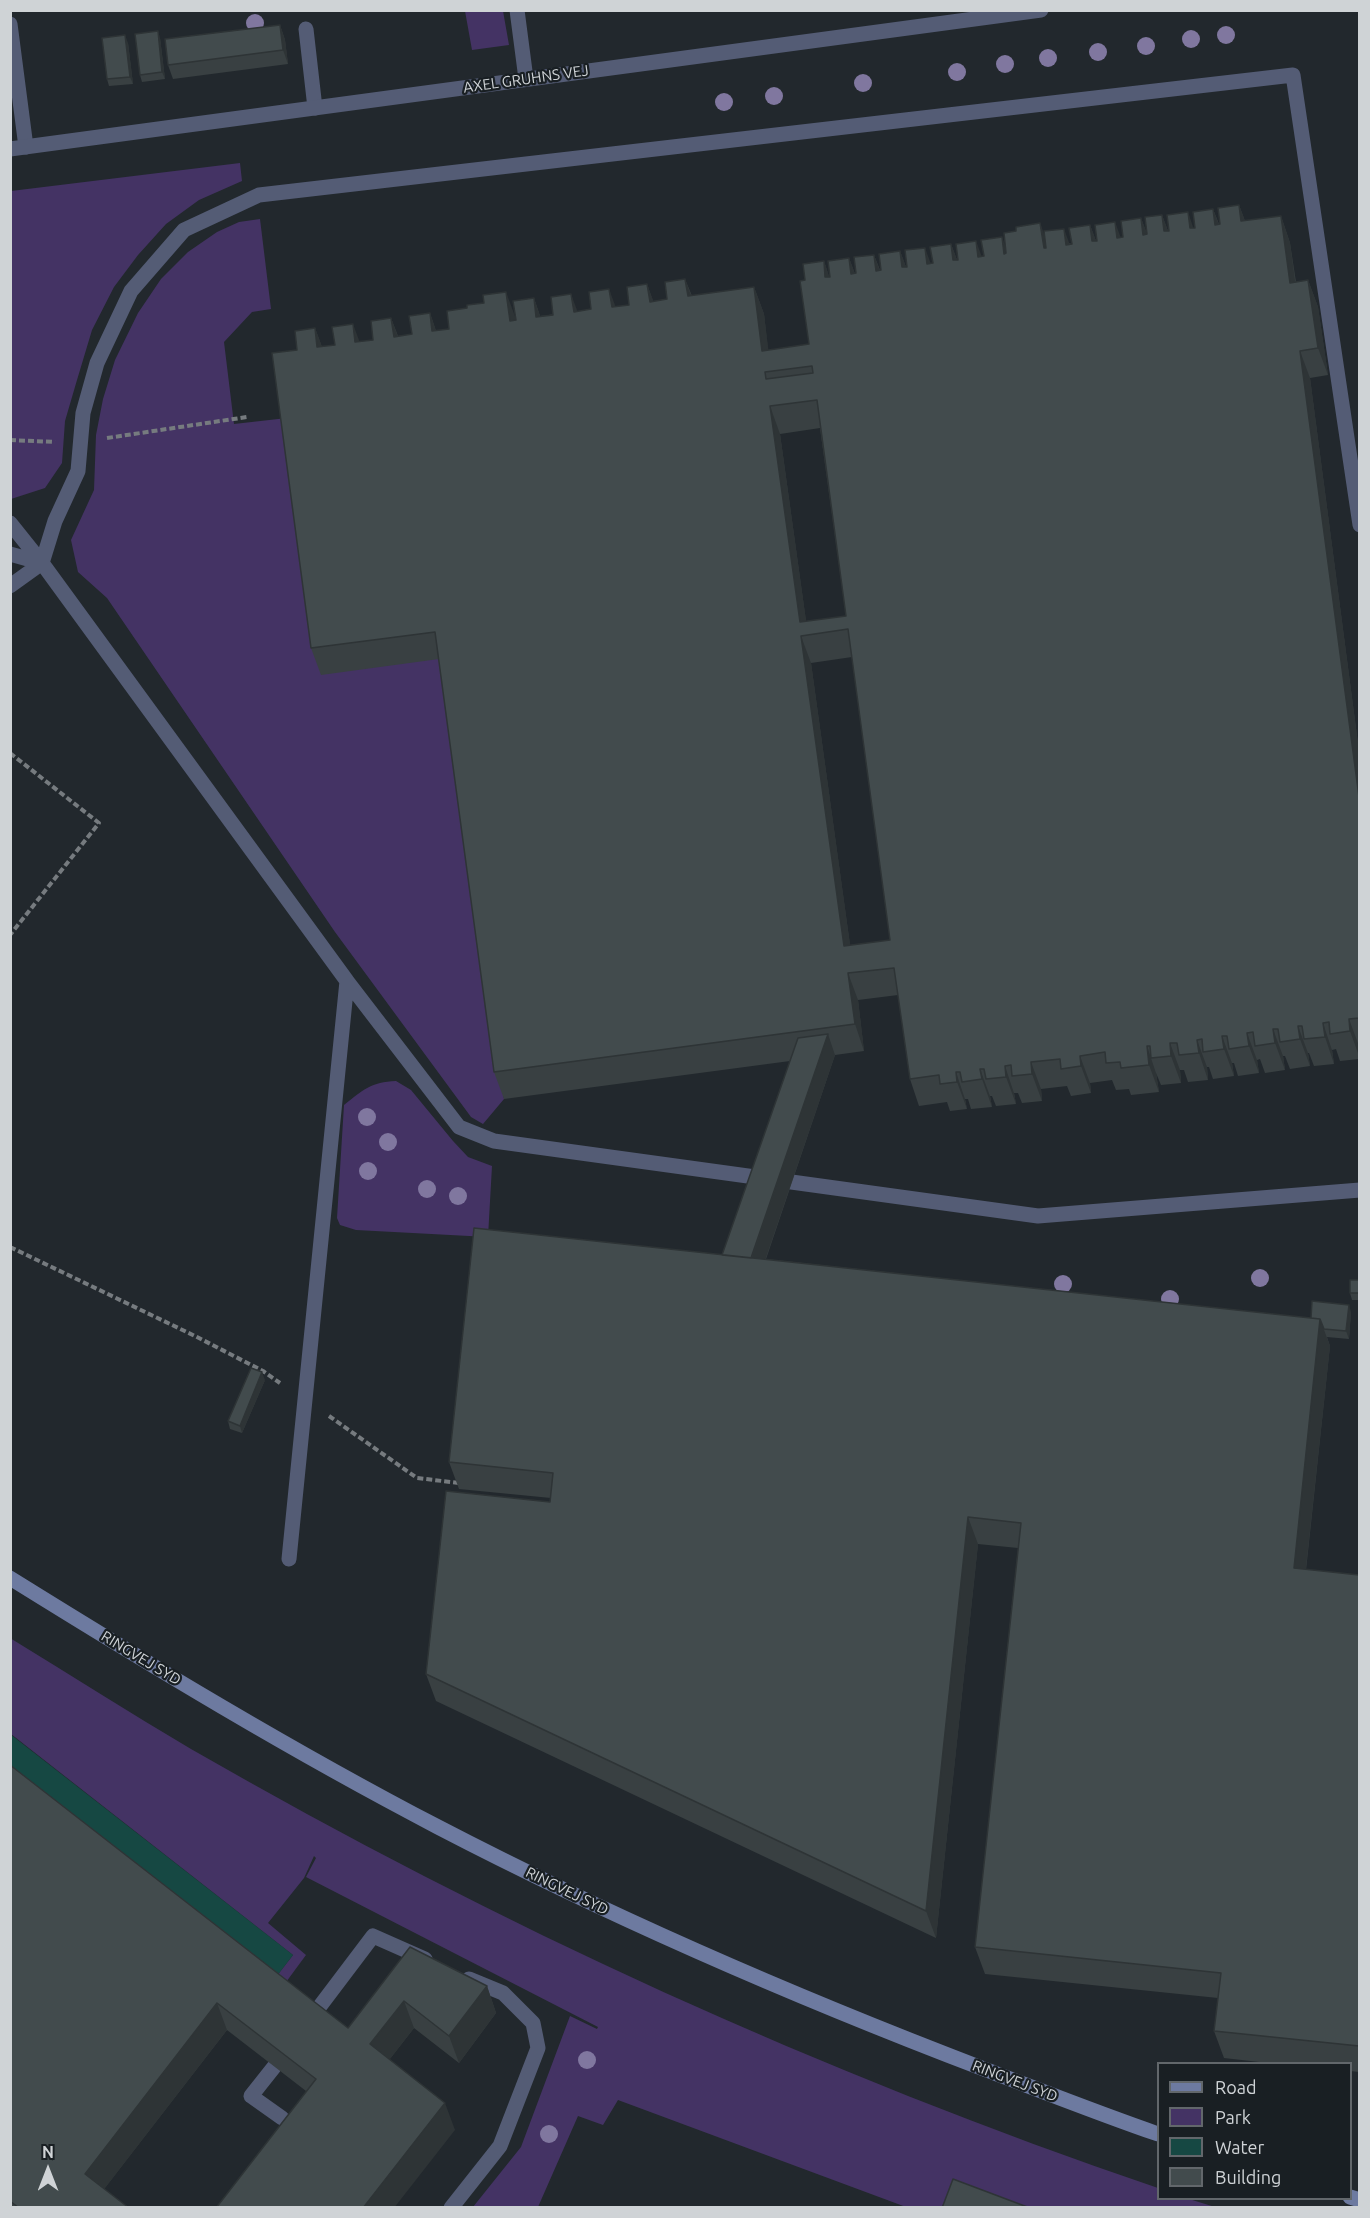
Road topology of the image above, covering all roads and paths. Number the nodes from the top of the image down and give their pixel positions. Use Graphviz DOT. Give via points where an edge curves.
graph roads {
  1 [pos="517,10"];
  2 [pos="1041,10"];
  3 [pos="1006,13"];
  4 [pos="10,24"];
  5 [pos="306,29"];
  6 [pos="526,79"];
  7 [pos="315,108"];
  8 [pos="18,148"];
  9 [pos="247,417"];
  10 [pos="10,440"];
  11 [pos="81,442"];
  12 [pos="10,523"];
  13 [pos="1359,525"];
  14 [pos="10,554"];
  15 [pos="42,563"];
  16 [pos="10,586"];
  17 [pos="10,753"];
  18 [pos="10,935"];
  19 [pos="347,981"];
  20 [pos="1359,1190"];
  21 [pos="10,1247"];
  22 [pos="305,1400"];
  23 [pos="459,1483"];
  24 [pos="289,1559"];
  25 [pos="10,1578"];
  26 [pos="438,1965"];
  27 [pos="460,1974"];
  28 [pos="311,2018"];
  29 [pos="274,2067"];
  30 [pos="282,2118"];
  31 [pos="1157,2134"];
  32 [pos="451,2208"];
  1 -- 6 [label="street"];
  2 -- 3 [label="street, AXEL GRUHNS VEJ"];
  3 -- 6 [label="street, AXEL GRUHNS VEJ"];
  4 -- 8 [label="street"];
  5 -- 7 [label="street"];
  6 -- 7 [label="street, AXEL GRUHNS VEJ"];
  7 -- 8 [label="street, AXEL GRUHNS VEJ"];
  9 -- 11 [label="path"];
  10 -- 11 [label="path"];
  11 -- 13 [label="street" via="83,413 96,363 131,291 184,230 259,195 1293,75"];
  11 -- 15 [label="street" via="78,471"];
  12 -- 15 [label="street"];
  14 -- 15 [label="street"];
  15 -- 16 [label="street"];
  15 -- 19 [label="street"];
  17 -- 18 [label="path" via="99,823"];
  19 -- 20 [label="street" via="459,1127 494,1142 1038,1216"];
  19 -- 22 [label="street"];
  21 -- 22 [label="path" via="263,1371"];
  22 -- 23 [label="path" via="417,1478"];
  22 -- 24 [label="street"];
  25 -- 31 [label="main road, RINGVEJ SYD" via="219,1706 436,1826 599,1907 798,1996"];
  26 -- 28 [label="street" via="373,1936"];
  27 -- 32 [label="street" via="503,1993 533,2023 538,2048 500,2146"];
  29 -- 30 [label="street" via="251,2096"];
}
